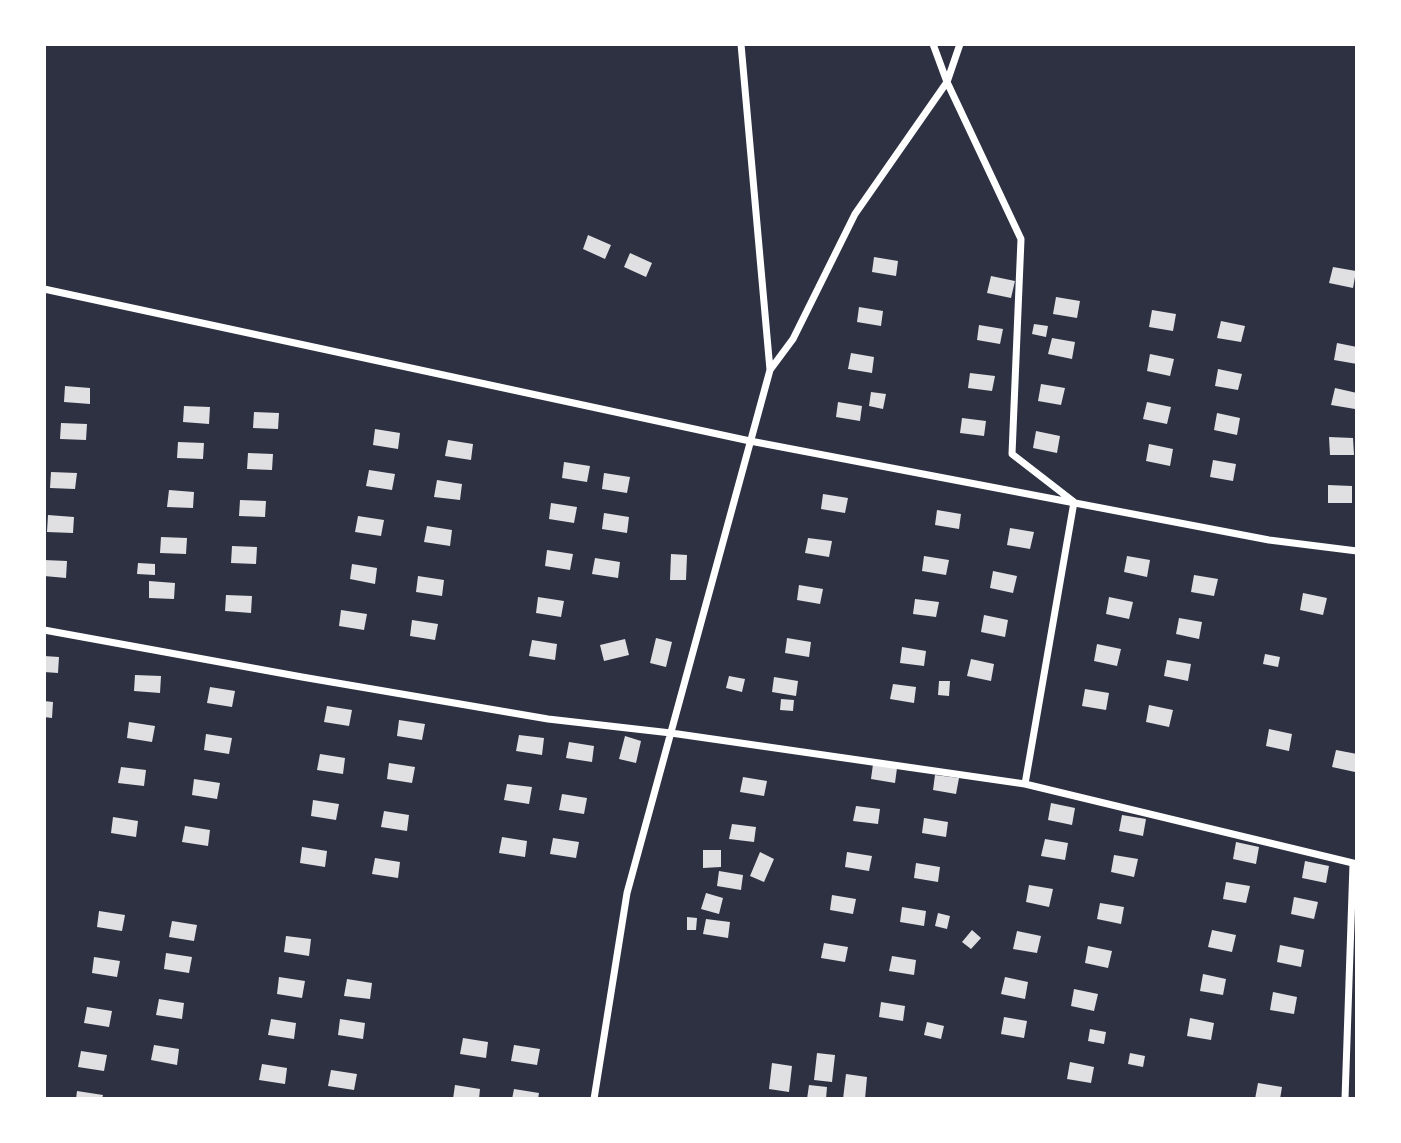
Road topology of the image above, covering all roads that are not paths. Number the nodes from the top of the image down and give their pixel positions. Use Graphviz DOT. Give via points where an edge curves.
graph roads {
  1 [pos="741,44"];
  2 [pos="933,44"];
  3 [pos="960,44"];
  4 [pos="947,82"];
  5 [pos="44,289"];
  6 [pos="770,370"];
  7 [pos="750,442"];
  8 [pos="1074,502"];
  9 [pos="1357,551"];
  10 [pos="44,630"];
  11 [pos="671,733"];
  12 [pos="1025,783"];
  13 [pos="1355,864"];
  14 [pos="594,1099"];
  15 [pos="1345,1099"];
  1 -- 6 [label="street"];
  2 -- 4 [label="street"];
  3 -- 4 [label="street"];
  4 -- 6 [label="street" via="855,214 793,339"];
  4 -- 8 [label="street" via="1021,239 1012,454"];
  5 -- 7 [label="street"];
  6 -- 7 [label="street"];
  7 -- 8 [label="street"];
  7 -- 11 [label="street"];
  8 -- 9 [label="street" via="1269,540"];
  8 -- 12 [label="street"];
  10 -- 11 [label="street" via="548,719"];
  11 -- 12 [label="street"];
  11 -- 14 [label="street" via="627,893"];
  12 -- 13 [label="street"];
  13 -- 15 [label="street"];
}
